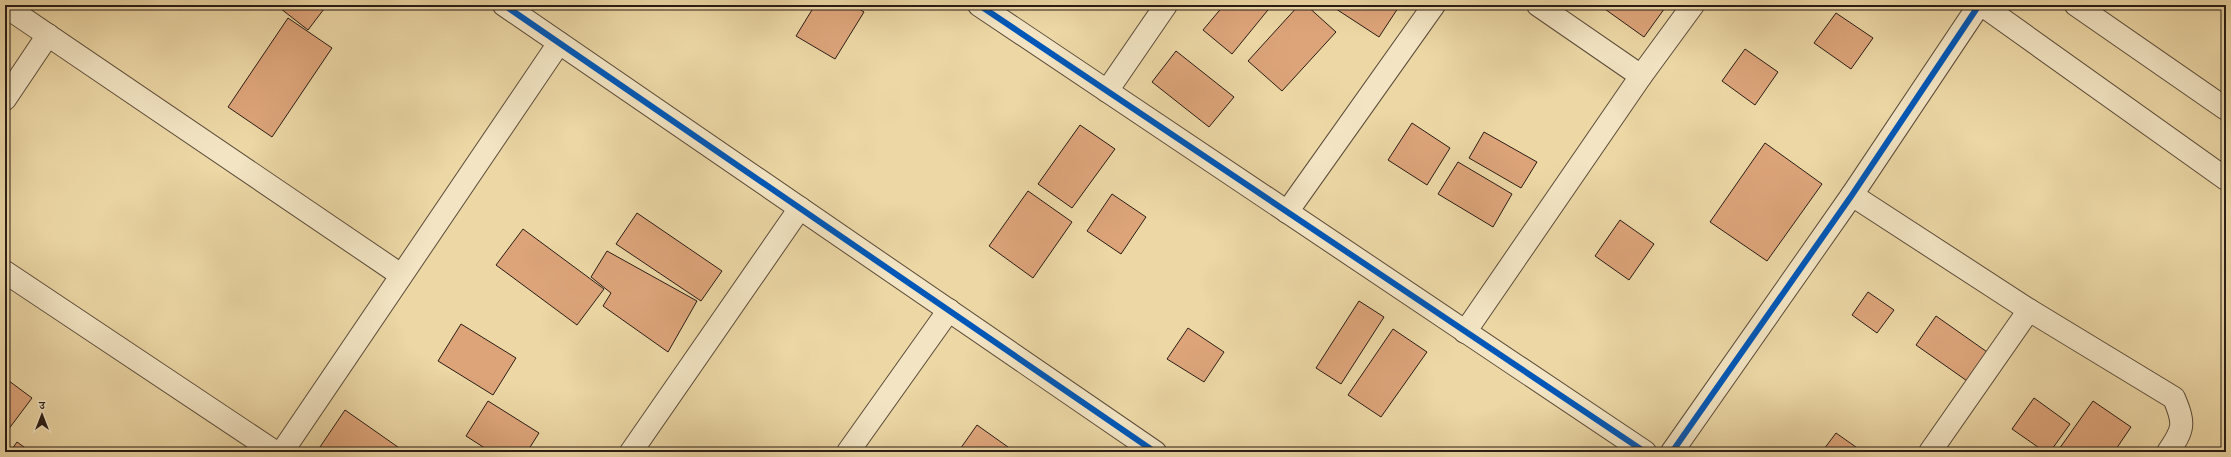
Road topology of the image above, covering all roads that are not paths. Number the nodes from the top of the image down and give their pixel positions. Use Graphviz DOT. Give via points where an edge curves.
graph roads {
  1 [pos="504,5"];
  2 [pos="979,5"];
  3 [pos="1166,5"];
  4 [pos="1434,5"];
  5 [pos="1538,5"];
  6 [pos="1693,5"];
  7 [pos="1981,5"];
  8 [pos="2076,5"];
  9 [pos="5,6"];
  10 [pos="48,35"];
  11 [pos="559,43"];
  12 [pos="1641,76"];
  13 [pos="1107,91"];
  14 [pos="5,99"];
  15 [pos="2226,109"];
  16 [pos="2226,179"];
  17 [pos="1852,195"];
  18 [pos="800,208"];
  19 [pos="1286,212"];
  20 [pos="5,272"];
  21 [pos="401,275"];
  22 [pos="949,310"];
  23 [pos="2029,310"];
  24 [pos="1465,332"];
  25 [pos="275,452"];
  26 [pos="282,452"];
  27 [pos="631,452"];
  28 [pos="848,452"];
  29 [pos="1155,452"];
  30 [pos="1645,452"];
  31 [pos="1672,452"];
  32 [pos="1930,452"];
  33 [pos="2168,452"];
  1 -- 11 [label="street"];
  2 -- 13 [label="street"];
  3 -- 13 [label="street"];
  4 -- 19 [label="street"];
  5 -- 12 [label="street"];
  6 -- 12 [label="street"];
  7 -- 16 [label="street"];
  7 -- 17 [label="street"];
  8 -- 15 [label="street"];
  9 -- 10 [label="street"];
  10 -- 14 [label="street"];
  10 -- 21 [label="street"];
  11 -- 18 [label="street"];
  11 -- 21 [label="street"];
  12 -- 24 [label="street"];
  13 -- 19 [label="street"];
  17 -- 23 [label="street"];
  17 -- 31 [label="street"];
  18 -- 22 [label="street"];
  18 -- 27 [label="street"];
  19 -- 24 [label="street"];
  20 -- 25 [label="street"];
  21 -- 26 [label="street"];
  22 -- 28 [label="street"];
  22 -- 29 [label="street"];
  23 -- 32 [label="street"];
  23 -- 33 [label="street" via="2174,398 2182,417 2180,434"];
  24 -- 30 [label="street"];
}
